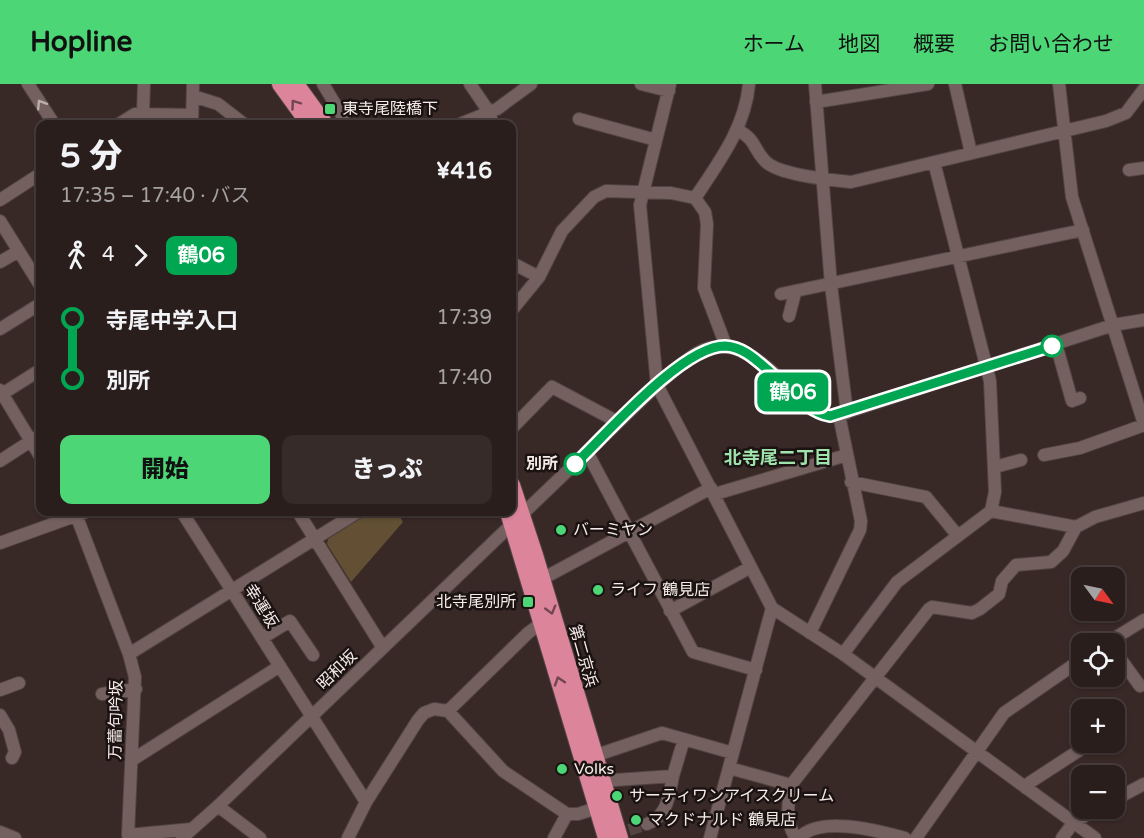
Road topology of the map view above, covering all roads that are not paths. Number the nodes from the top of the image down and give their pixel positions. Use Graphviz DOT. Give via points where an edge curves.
graph roads {
  1 [pos="28,84"];
  2 [pos="144,84"];
  3 [pos="280,84"];
  4 [pos="297,84"];
  5 [pos="323,84"];
  6 [pos="470,84"];
  7 [pos="531,84"];
  8 [pos="641,84"];
  9 [pos="749,84"];
  10 [pos="815,84"];
  11 [pos="928,84"];
  12 [pos="955,84"];
  13 [pos="1059,84"];
  14 [pos="670,87"];
  15 [pos="1144,89"];
  16 [pos="193,90"];
  17 [pos="816,102"];
  18 [pos="489,112"];
  19 [pos="143,113"];
  20 [pos="579,118"];
  21 [pos="51,120"];
  22 [pos="125,120"];
  23 [pos="192,120"];
  24 [pos="239,120"];
  25 [pos="306,120"];
  26 [pos="322,120"];
  27 [pos="345,120"];
  28 [pos="470,120"];
  29 [pos="492,120"];
  30 [pos="1064,129"];
  31 [pos="738,130"];
  32 [pos="656,140"];
  33 [pos="971,153"];
  34 [pos="934,162"];
  35 [pos="1144,168"];
  36 [pos="1129,171"];
  37 [pos="36,177"];
  38 [pos="822,179"];
  39 [pos="641,194"];
  40 [pos="695,198"];
  41 [pos="0,200"];
  42 [pos="0,221"];
  43 [pos="1083,230"];
  44 [pos="19,251"];
  45 [pos="958,256"];
  46 [pos="0,262"];
  47 [pos="516,265"];
  48 [pos="539,278"];
  49 [pos="36,279"];
  50 [pos="831,285"];
  51 [pos="795,293"];
  52 [pos="781,294"];
  53 [pos="516,305"];
  54 [pos="36,306"];
  55 [pos="789,316"];
  56 [pos="1144,320"];
  57 [pos="1113,325"];
  58 [pos="0,329"];
  59 [pos="1056,344"];
  60 [pos="726,346"];
  61 [pos="985,367"];
  62 [pos="36,372"];
  63 [pos="657,385"];
  64 [pos="1,392"];
  65 [pos="1080,398"];
  66 [pos="843,414"];
  67 [pos="618,422"];
  68 [pos="516,424"];
  69 [pos="1144,425"];
  70 [pos="36,438"];
  71 [pos="587,452"];
  72 [pos="847,454"];
  73 [pos="1044,455"];
  74 [pos="1021,460"];
  75 [pos="0,461"];
  76 [pos="994,466"];
  77 [pos="851,482"];
  78 [pos="713,491"];
  79 [pos="1144,503"];
  80 [pos="991,511"];
  81 [pos="516,514"];
  82 [pos="71,516"];
  83 [pos="80,516"];
  84 [pos="185,516"];
  85 [pos="301,516"];
  86 [pos="351,516"];
  87 [pos="514,516"];
  88 [pos="1076,527"];
  89 [pos="631,531"];
  90 [pos="315,537"];
  91 [pos="958,537"];
  92 [pos="0,543"];
  93 [pos="751,567"];
  94 [pos="542,579"];
  95 [pos="231,590"];
  96 [pos="772,608"];
  97 [pos="670,611"];
  98 [pos="1144,620"];
  99 [pos="540,624"];
  100 [pos="810,633"];
  101 [pos="1125,634"];
  102 [pos="262,638"];
  103 [pos="383,648"];
  104 [pos="129,654"];
  105 [pos="843,654"];
  106 [pos="313,655"];
  107 [pos="280,666"];
  108 [pos="1071,667"];
  109 [pos="1125,667"];
  110 [pos="756,670"];
  111 [pos="875,678"];
  112 [pos="19,683"];
  113 [pos="1139,687"];
  114 [pos="136,689"];
  115 [pos="0,690"];
  116 [pos="102,694"];
  117 [pos="448,711"];
  118 [pos="0,715"];
  119 [pos="312,717"];
  120 [pos="684,740"];
  121 [pos="977,752"];
  122 [pos="733,753"];
  123 [pos="1075,753"];
  124 [pos="594,756"];
  125 [pos="12,758"];
  126 [pos="132,760"];
  127 [pos="729,768"];
  128 [pos="673,776"];
  129 [pos="601,781"];
  130 [pos="790,784"];
  131 [pos="1144,784"];
  132 [pos="1026,788"];
  133 [pos="1125,794"];
  134 [pos="366,802"];
  135 [pos="218,806"];
  136 [pos="597,808"];
  137 [pos="567,814"];
  138 [pos="1079,819"];
  139 [pos="1074,822"];
  140 [pos="647,824"];
  141 [pos="193,829"];
  142 [pos="618,835"];
  143 [pos="351,837"];
  144 [pos="182,838"];
  145 [pos="260,838"];
  146 [pos="554,838"];
  147 [pos="710,838"];
  148 [pos="798,838"];
  149 [pos="905,838"];
  150 [pos="915,838"];
  151 [pos="1062,838"];
  152 [pos="1095,838"];
  21 -- 1 [label="street, one-way"];
  2 -- 19 [label="street"];
  25 -- 3 [label="highway, one-way"];
  4 -- 26 [label="highway"];
  5 -- 27 [label="street"];
  6 -- 18 [label="street"];
  7 -- 18 [label="street"];
  8 -- 14 [label="street"];
  9 -- 31 [label="street"];
  10 -- 17 [label="street"];
  11 -- 17 [label="street"];
  12 -- 33 [label="street"];
  13 -- 30 [label="street"];
  14 -- 32 [label="street"];
  15 -- 30 [label="street" via="1125,113"];
  16 -- 23 [label="street"];
  16 -- 24 [label="street"];
  17 -- 38 [label="street"];
  18 -- 28 [label="street"];
  18 -- 29 [label="street"];
  19 -- 22 [label="street"];
  19 -- 23 [label="street"];
  20 -- 32 [label="street"];
  30 -- 33 [label="street"];
  30 -- 43 [label="street" via="1072,197"];
  31 -- 38 [label="street" via="752,138 773,167"];
  31 -- 40 [label="street"];
  32 -- 39 [label="street"];
  33 -- 34 [label="street"];
  34 -- 38 [label="street" via="851,182"];
  34 -- 45 [label="street"];
  35 -- 36 [label="street"];
  37 -- 41 [label="street"];
  38 -- 50 [label="street"];
  39 -- 40 [label="street" via="671,193"];
  39 -- 48 [label="street" via="606,191 594,197 562,231"];
  39 -- 63 [label="street"];
  40 -- 60 [label="street" via="705,212 707,224 704,288"];
  42 -- 44 [label="street"];
  43 -- 45 [label="street"];
  43 -- 57 [label="street"];
  44 -- 46 [label="street"];
  44 -- 49 [label="street"];
  45 -- 50 [label="street"];
  45 -- 61 [label="street"];
  47 -- 48 [label="street"];
  48 -- 53 [label="street"];
  50 -- 51 [label="street"];
  50 -- 66 [label="street"];
  51 -- 52 [label="street"];
  51 -- 55 [label="street"];
  54 -- 58 [label="street"];
  56 -- 57 [label="street"];
  57 -- 59 [label="street"];
  57 -- 69 [label="street"];
  59 -- 61 [label="street"];
  59 -- 65 [label="street" via="1072,401"];
  60 -- 63 [label="street, 昭和坂" via="696,354"];
  60 -- 66 [label="street" via="750,354 818,412"];
  61 -- 66 [label="street"];
  61 -- 76 [label="street" via="990,381"];
  62 -- 64 [label="street"];
  63 -- 67 [label="street, 昭和坂"];
  63 -- 78 [label="street"];
  64 -- 70 [label="street"];
  66 -- 72 [label="street"];
  67 -- 68 [label="street" via="552,387"];
  67 -- 71 [label="street, 昭和坂"];
  69 -- 73 [label="street"];
  70 -- 75 [label="street"];
  71 -- 81 [label="street, 昭和坂"];
  71 -- 89 [label="street"];
  72 -- 77 [label="street"];
  72 -- 78 [label="street"];
  74 -- 76 [label="street"];
  76 -- 80 [label="street"];
  77 -- 91 [label="street" via="926,497"];
  77 -- 100 [label="street" via="860,530"];
  78 -- 89 [label="street"];
  78 -- 93 [label="street"];
  79 -- 88 [label="street" via="1095,517"];
  80 -- 88 [label="street"];
  80 -- 91 [label="street"];
  82 -- 92 [label="street"];
  83 -- 104 [label="street, 万蕾句吟坂"];
  84 -- 95 [label="street, 幸運坂"];
  85 -- 90 [label="street"];
  86 -- 90 [label="street"];
  87 -- 94 [label="highway, 第二京浜"];
  87 -- 99 [label="highway, 第二京浜"];
  87 -- 103 [label="street, 昭和坂"];
  88 -- 111 [label="street" via="1063,551 1051,562 1016,565 1002,581 999,594 980,609 972,613 929,609"];
  89 -- 94 [label="street"];
  89 -- 97 [label="street"];
  90 -- 95 [label="street"];
  90 -- 103 [label="street"];
  91 -- 105 [label="street" via="897,582"];
  93 -- 96 [label="street"];
  93 -- 97 [label="street"];
  94 -- 124 [label="highway, 第二京浜, one-way"];
  95 -- 102 [label="street, 幸運坂"];
  95 -- 104 [label="street"];
  96 -- 100 [label="street"];
  96 -- 110 [label="street"];
  97 -- 110 [label="street" via="693,652"];
  98 -- 101 [label="street"];
  99 -- 117 [label="street"];
  136 -- 99 [label="highway, 第二京浜, one-way"];
  100 -- 105 [label="street"];
  102 -- 106 [label="street" via="290,621"];
  102 -- 107 [label="street, 幸運坂"];
  103 -- 119 [label="street, 昭和坂"];
  104 -- 114 [label="street, 万蕾句吟坂"];
  105 -- 111 [label="street"];
  107 -- 119 [label="street, 幸運坂"];
  107 -- 126 [label="street"];
  108 -- 121 [label="street" via="1004,713"];
  109 -- 113 [label="street"];
  110 -- 122 [label="street"];
  111 -- 121 [label="street"];
  111 -- 130 [label="street"];
  112 -- 115 [label="street"];
  114 -- 116 [label="street"];
  114 -- 126 [label="street, 万蕾句吟坂"];
  117 -- 134 [label="street" via="434,709 424,713"];
  117 -- 137 [label="street" via="503,771"];
  118 -- 125 [label="street" via="9,730 15,752"];
  119 -- 134 [label="street, 幸運坂"];
  119 -- 135 [label="street, 昭和坂"];
  120 -- 122 [label="street"];
  120 -- 124 [label="street" via="662,733"];
  120 -- 128 [label="street"];
  121 -- 132 [label="street"];
  121 -- 150 [label="street"];
  122 -- 127 [label="street"];
  123 -- 132 [label="street"];
  124 -- 129 [label="highway, 第二京浜"];
  126 -- 141 [label="street, 万蕾句吟坂" via="128,835"];
  127 -- 130 [label="street"];
  127 -- 147 [label="street"];
  128 -- 129 [label="street"];
  128 -- 140 [label="street" via="665,810"];
  129 -- 142 [label="highway, 第二京浜"];
  130 -- 148 [label="street" via="788,812 791,830"];
  131 -- 133 [label="street"];
  132 -- 139 [label="street"];
  134 -- 143 [label="street"];
  135 -- 141 [label="street, 昭和坂"];
  135 -- 145 [label="street"];
  136 -- 137 [label="street"];
  136 -- 142 [label="highway, 第二京浜"];
  137 -- 146 [label="street"];
  138 -- 139 [label="street"];
  139 -- 151 [label="street"];
  139 -- 152 [label="street"];
  141 -- 144 [label="street, 昭和坂"];
  148 -- 149 [label="street" via="811,828 862,827"];
}
